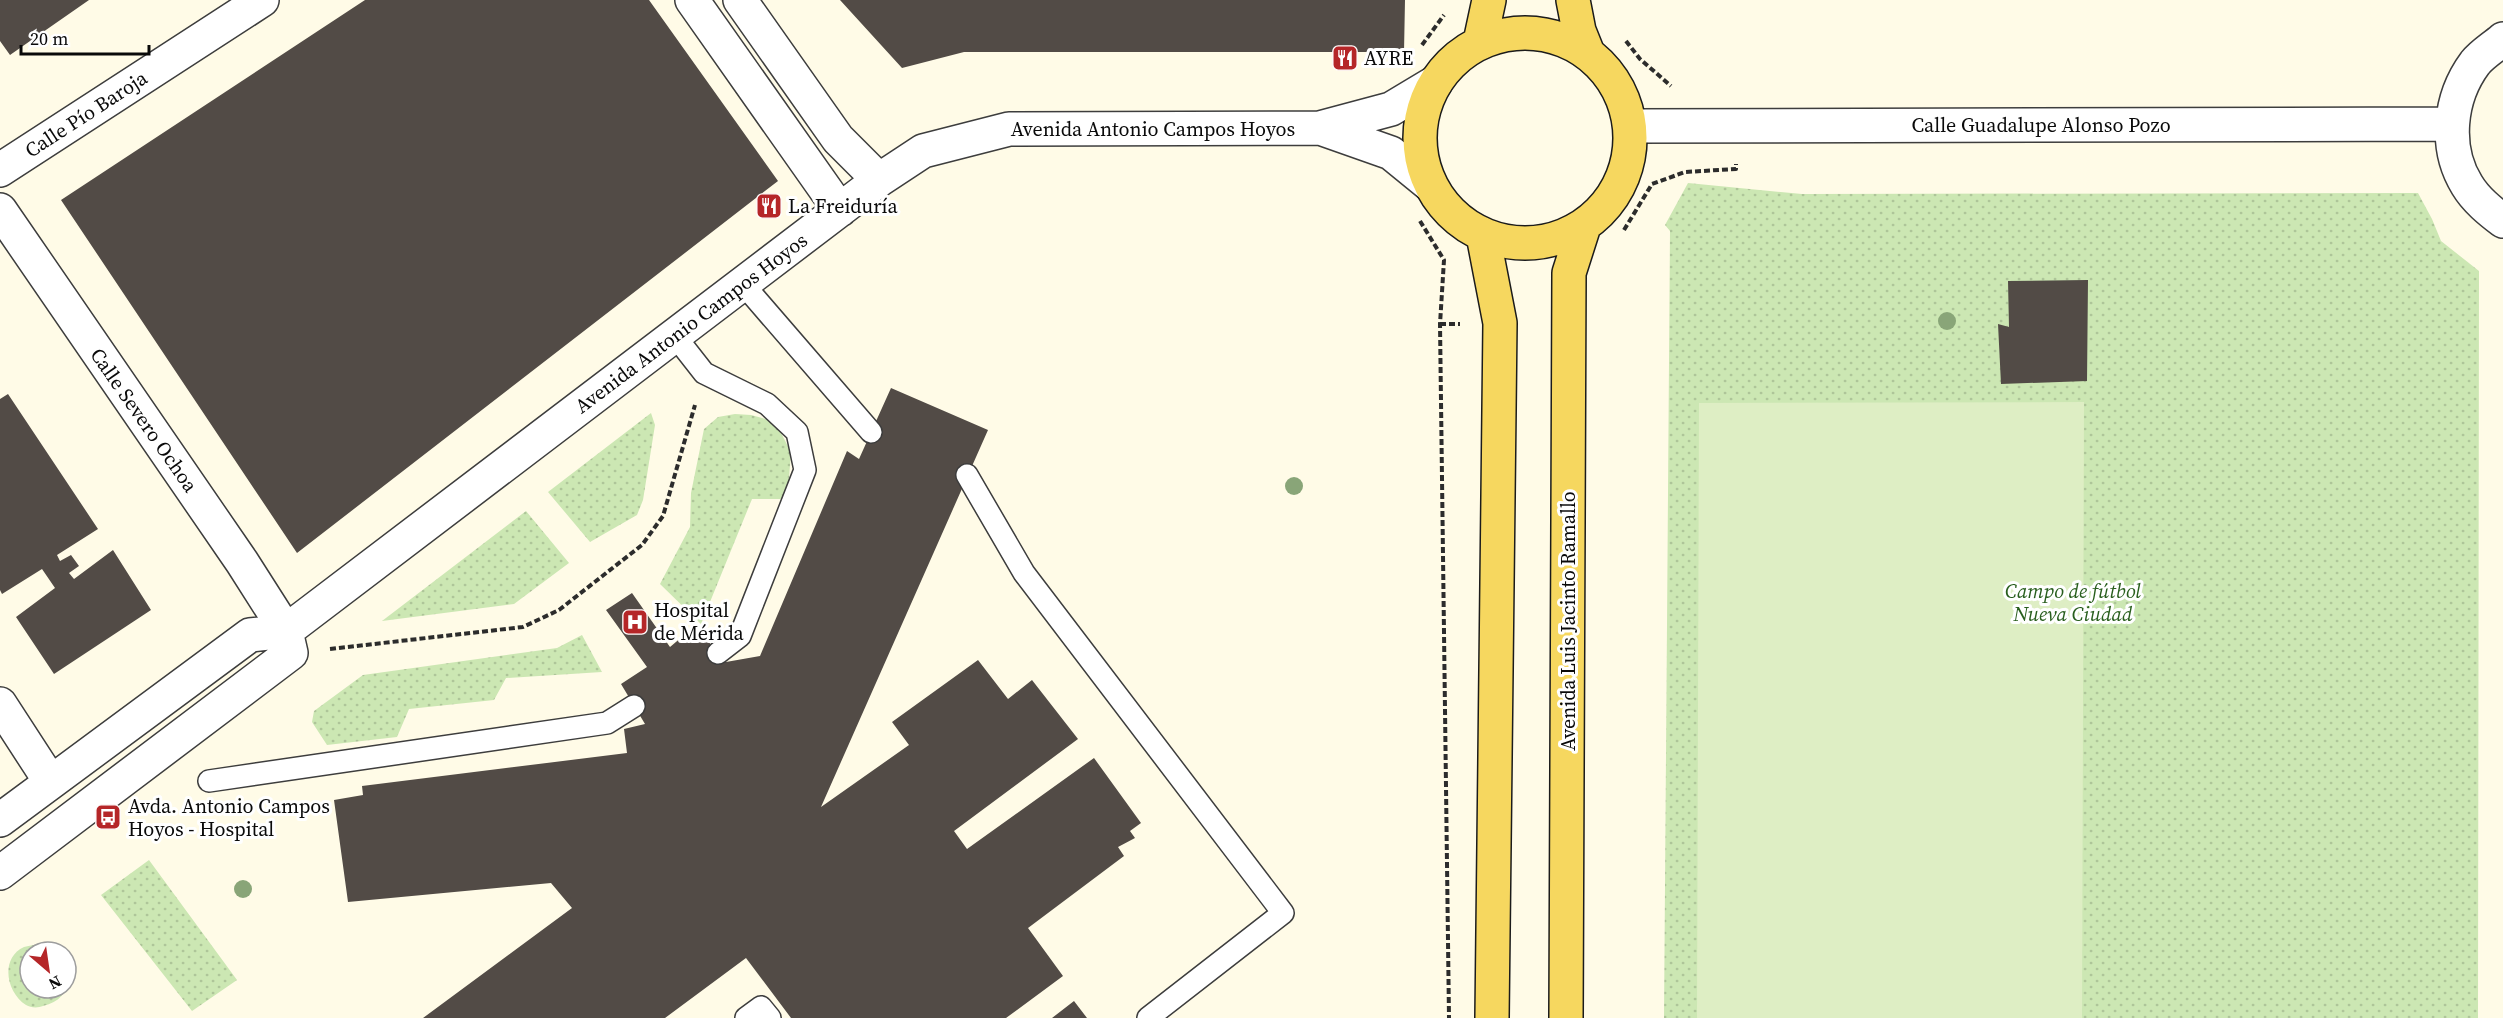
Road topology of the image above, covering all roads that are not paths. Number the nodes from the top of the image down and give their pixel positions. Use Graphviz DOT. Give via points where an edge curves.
graph roads {
  1 [pos="262,0"];
  2 [pos="692,0"];
  3 [pos="740,0"];
  4 [pos="1489,0"];
  5 [pos="1573,0"];
  6 [pos="217,12"];
  7 [pos="2503,39"];
  8 [pos="1480,42"];
  9 [pos="1587,51"];
  10 [pos="1436,82"];
  11 [pos="2452,124"];
  12 [pos="1631,126"];
  13 [pos="1320,128"];
  14 [pos="0,170"];
  15 [pos="879,180"];
  16 [pos="1429,184"];
  17 [pos="0,210"];
  18 [pos="840,210"];
  19 [pos="2503,220"];
  20 [pos="1584,226"];
  21 [pos="1483,235"];
  22 [pos="743,284"];
  23 [pos="675,336"];
  24 [pos="872,432"];
  25 [pos="968,475"];
  26 [pos="288,642"];
  27 [pos="718,653"];
  28 [pos="0,704"];
  29 [pos="634,706"];
  30 [pos="50,781"];
  31 [pos="208,781"];
  32 [pos="0,820"];
  33 [pos="0,873"];
  34 [pos="746,1018"];
  35 [pos="770,1018"];
  36 [pos="1148,1018"];
  37 [pos="1491,1018"];
  38 [pos="1566,1018"];
  1 -- 6 [label="street, Calle Pío Baroja"];
  2 -- 18 [label="street"];
  3 -- 15 [label="street" via="838,139"];
  4 -- 8 [label="main road"];
  5 -- 9 [label="main road"];
  6 -- 14 [label="street, Calle Pío Baroja"];
  7 -- 11 [label="street" via="2475,62 2457,97"];
  8 -- 9 [label="main road" via="1524,32 1562,38"];
  8 -- 10 [label="main road" via="1453,61"];
  9 -- 12 [label="main road" via="1612,75"];
  10 -- 13 [label="street, Avenida Antonio Campos Hoyos" via="1391,110"];
  10 -- 16 [label="main road" via="1421,120 1419,141"];
  11 -- 12 [label="street, Calle Guadalupe Alonso Pozo"];
  11 -- 19 [label="street" via="2454,155 2467,185 2485,207"];
  12 -- 20 [label="main road" via="1629,160 1614,198"];
  13 -- 15 [label="street, Avenida Antonio Campos Hoyos" via="1009,129 923,151"];
  13 -- 16 [label="street, Avenida Antonio Campos Hoyos" via="1391,153"];
  15 -- 18 [label="street, Avenida Antonio Campos Hoyos"];
  16 -- 21 [label="main road" via="1442,204"];
  17 -- 26 [label="street, Calle Severo Ochoa" via="242,562"];
  18 -- 22 [label="street, Avenida Antonio Campos Hoyos"];
  20 -- 21 [label="main road" via="1537,244 1518,244"];
  20 -- 38 [label="main road, Avenida Luis Jacinto Ramallo" via="1569,273"];
  21 -- 37 [label="main road" via="1500,322"];
  22 -- 23 [label="street, Avenida Antonio Campos Hoyos"];
  22 -- 24 [label="lane"];
  23 -- 26 [label="street, Avenida Antonio Campos Hoyos"];
  23 -- 27 [label="lane" via="704,373 767,404 797,432 805,470 740,636"];
  25 -- 36 [label="lane" via="1024,573 1283,913"];
  26 -- 30 [label="street" via="250,635"];
  26 -- 33 [label="street, Avenida Antonio Campos Hoyos"];
  28 -- 30 [label="street"];
  29 -- 31 [label="lane" via="607,723"];
  30 -- 32 [label="street"];
  34 -- 35 [label="lane" via="761,1007"];
}
